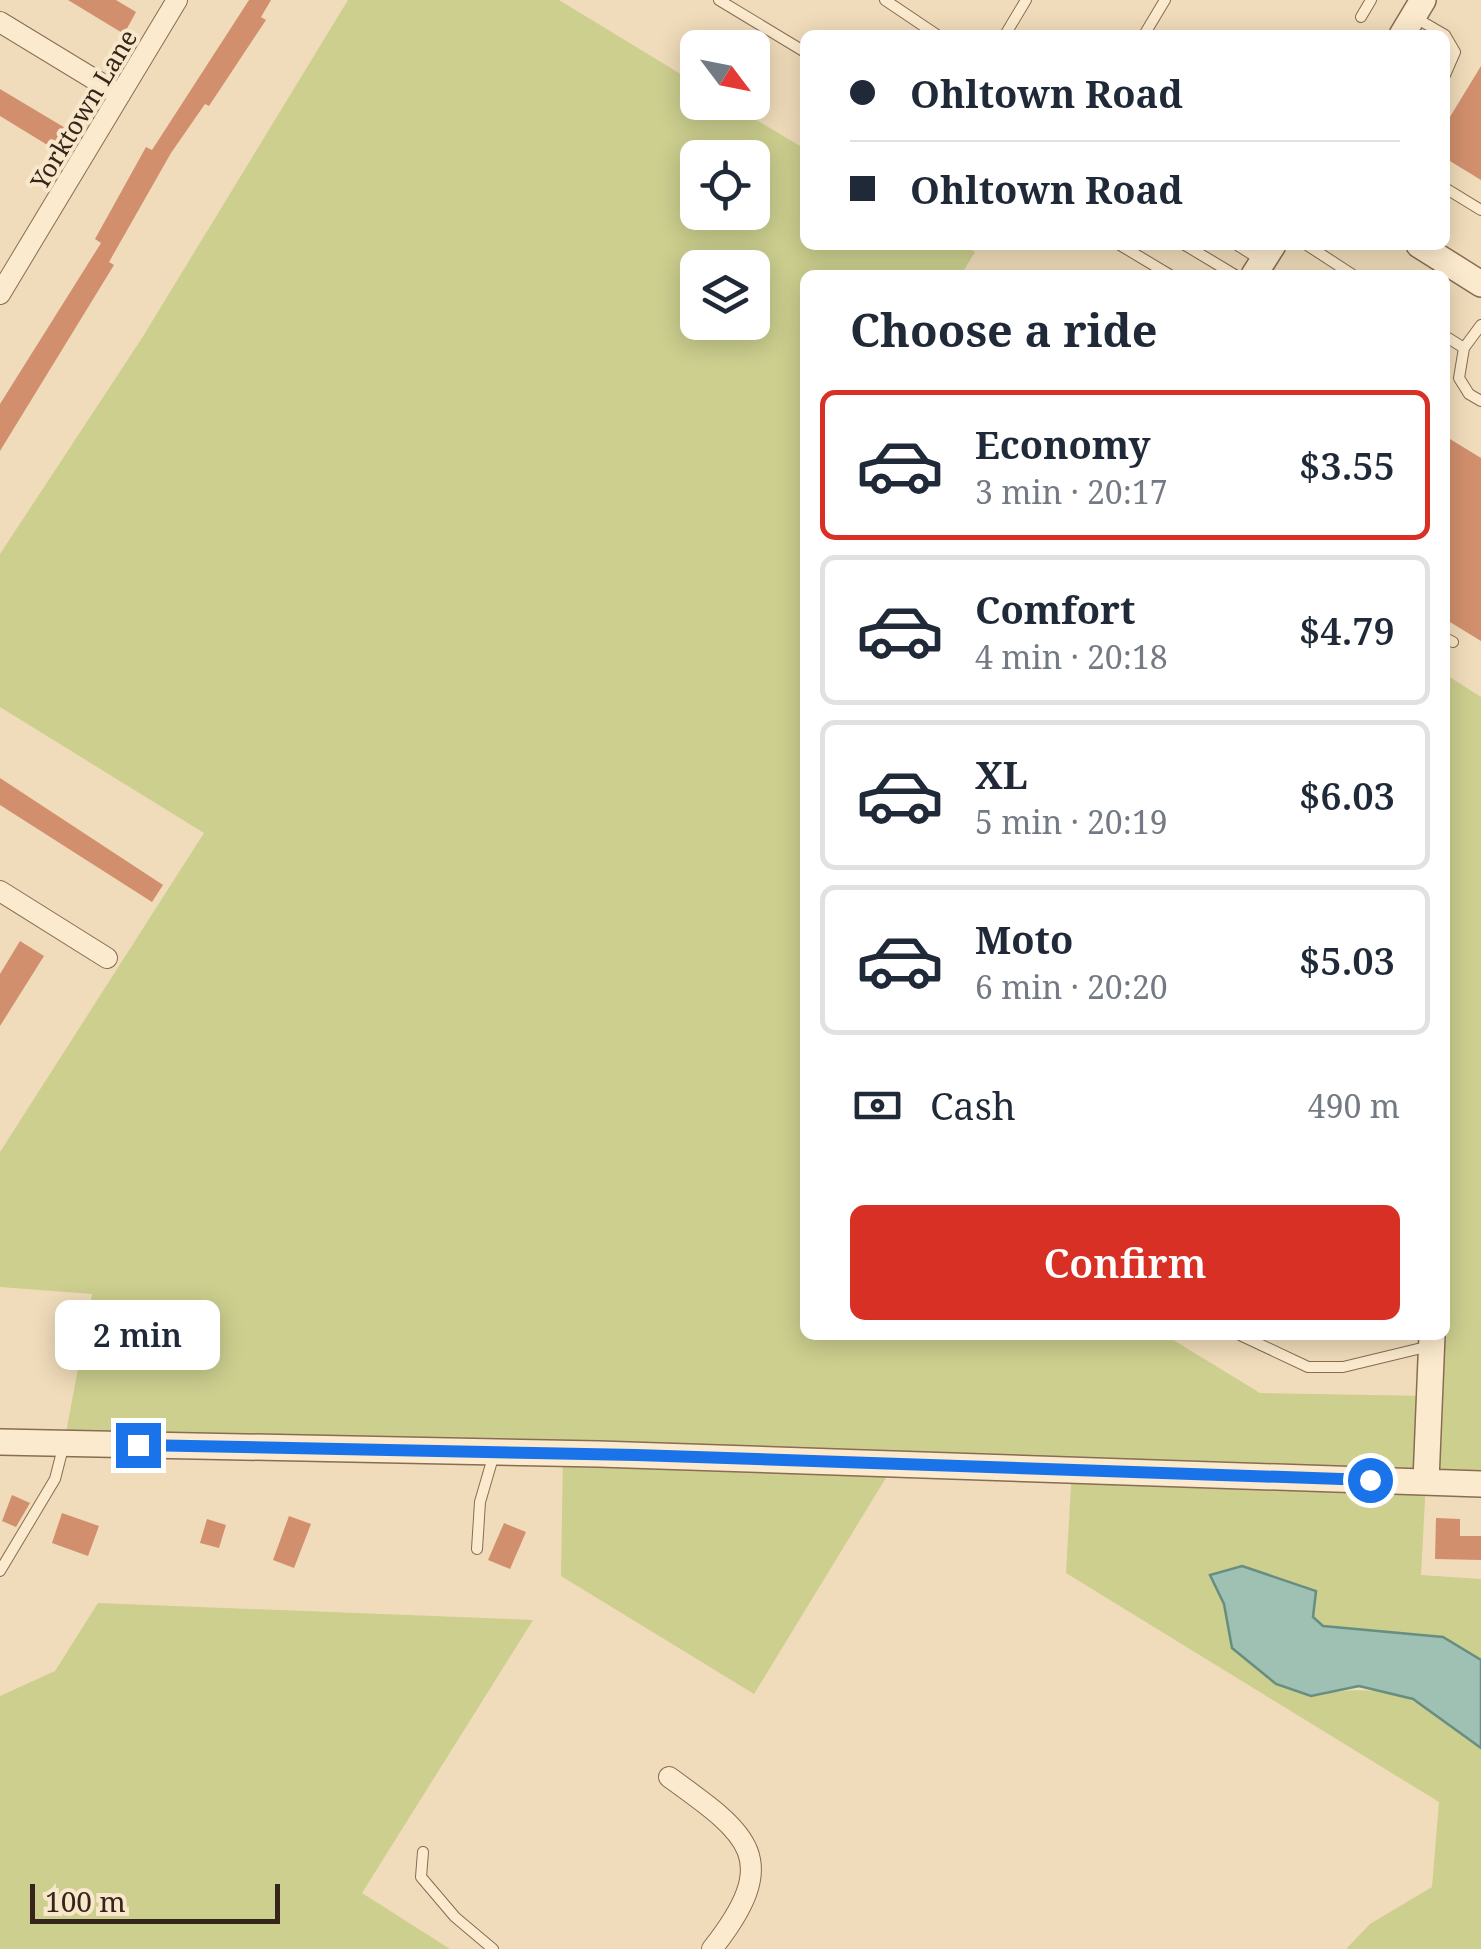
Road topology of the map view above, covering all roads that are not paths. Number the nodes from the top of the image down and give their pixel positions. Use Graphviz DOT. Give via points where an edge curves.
graph roads {
  1 [pos="177,0"];
  2 [pos="719,0"];
  3 [pos="885,0"];
  4 [pos="1026,0"];
  5 [pos="1165,0"];
  6 [pos="1371,0"];
  7 [pos="1361,17"];
  8 [pos="1413,17"];
  9 [pos="0,22"];
  10 [pos="930,30"];
  11 [pos="1008,30"];
  12 [pos="1147,30"];
  13 [pos="1436,30"];
  14 [pos="800,49"];
  15 [pos="120,95"];
  16 [pos="1450,191"];
  17 [pos="1481,210"];
  18 [pos="1128,250"];
  19 [pos="1193,250"];
  20 [pos="1315,250"];
  21 [pos="1427,250"];
  22 [pos="1162,270"];
  23 [pos="1227,270"];
  24 [pos="1345,270"];
  25 [pos="1481,284"];
  26 [pos="0,294"];
  27 [pos="1481,325"];
  28 [pos="1450,339"];
  29 [pos="1464,348"];
  30 [pos="1481,401"];
  31 [pos="0,892"];
  32 [pos="107,958"];
  33 [pos="1251,1340"];
  34 [pos="1431,1340"];
  35 [pos="0,1442"];
  36 [pos="64,1444"];
  37 [pos="494,1453"];
  38 [pos="1426,1481"];
  39 [pos="1481,1484"];
  40 [pos="477,1549"];
  41 [pos="0,1571"];
  42 [pos="668,1777"];
  43 [pos="423,1852"];
  44 [pos="494,1949"];
  45 [pos="712,1949"];
  1 -- 15 [label="street, Yorktown Lane"];
  2 -- 14 [label="lane"];
  3 -- 10 [label="lane"];
  4 -- 11 [label="lane"];
  5 -- 12 [label="lane"];
  6 -- 7 [label="lane"];
  8 -- 13 [label="lane"];
  9 -- 15 [label="street"];
  15 -- 26 [label="street, Yorktown Lane"];
  16 -- 17 [label="lane"];
  18 -- 22 [label="lane"];
  19 -- 23 [label="lane"];
  20 -- 24 [label="lane"];
  21 -- 25 [label="street"];
  27 -- 29 [label="lane"];
  28 -- 29 [label="lane"];
  29 -- 30 [label="lane" via="1459,378"];
  31 -- 32 [label="street"];
  33 -- 34 [label="lane" via="1308,1367 1344,1366"];
  34 -- 38 [label="street"];
  35 -- 36 [label="street"];
  36 -- 37 [label="street"];
  36 -- 41 [label="lane" via="55,1479"];
  37 -- 38 [label="street"];
  37 -- 40 [label="lane" via="480,1502"];
  38 -- 39 [label="street"];
  42 -- 45 [label="street" via="737,1830 752,1860 744,1906"];
  43 -- 44 [label="lane" via="421,1876"];
}
